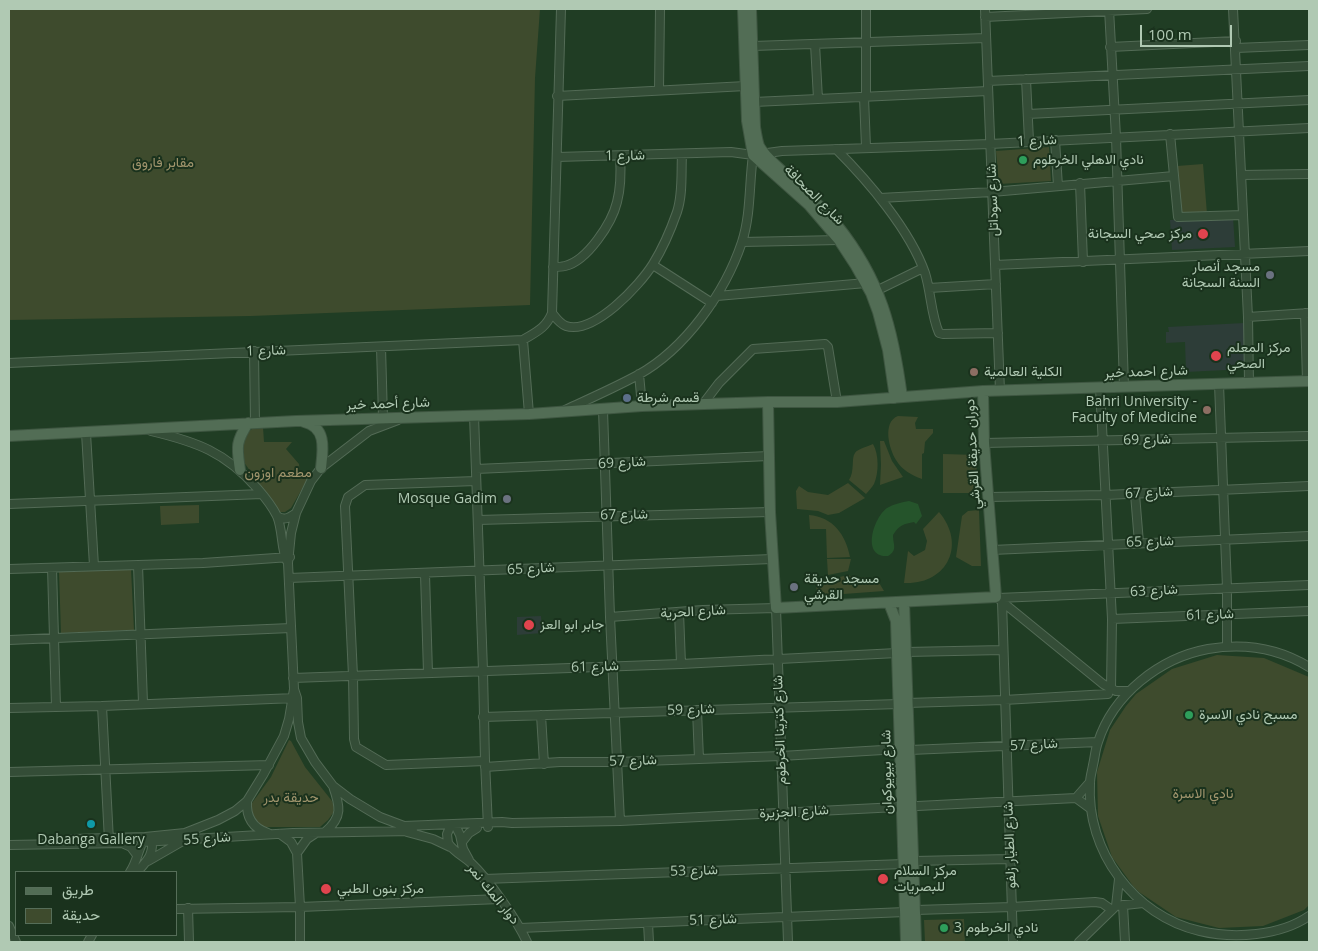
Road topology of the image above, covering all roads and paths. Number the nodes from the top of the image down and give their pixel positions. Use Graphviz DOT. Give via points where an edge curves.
graph roads {
  1 [pos="561,9"];
  2 [pos="660,9"];
  3 [pos="743,9"];
  4 [pos="751,9"];
  5 [pos="866,9"];
  6 [pos="1148,9"];
  7 [pos="1233,9"];
  8 [pos="1109,10"];
  9 [pos="985,13"];
  10 [pos="986,38"];
  11 [pos="866,43"];
  12 [pos="815,44"];
  13 [pos="1236,44"];
  14 [pos="1309,45"];
  15 [pos="753,46"];
  16 [pos="1110,47"];
  17 [pos="1309,66"];
  18 [pos="1237,69"];
  19 [pos="1112,74"];
  20 [pos="1026,79"];
  21 [pos="988,80"];
  22 [pos="746,86"];
  23 [pos="659,90"];
  24 [pos="988,91"];
  25 [pos="557,96"];
  26 [pos="865,97"];
  27 [pos="818,99"];
  28 [pos="1309,100"];
  29 [pos="754,102"];
  30 [pos="1238,103"];
  31 [pos="1114,109"];
  32 [pos="1028,114"];
  33 [pos="1309,128"];
  34 [pos="1239,131"];
  35 [pos="1170,134"];
  36 [pos="1116,137"];
  37 [pos="1055,140"];
  38 [pos="1029,141"];
  39 [pos="990,144"];
  40 [pos="866,147"];
  41 [pos="836,149"];
  42 [pos="682,154"];
  43 [pos="765,154"];
  44 [pos="753,155"];
  45 [pos="620,156"];
  46 [pos="557,157"];
  47 [pos="1309,174"];
  48 [pos="1241,175"];
  49 [pos="1174,176"];
  50 [pos="1117,180"];
  51 [pos="1080,183"];
  52 [pos="1058,186"];
  53 [pos="992,192"];
  54 [pos="880,198"];
  55 [pos="1243,215"];
  56 [pos="839,240"];
  57 [pos="742,242"];
  58 [pos="1309,251"];
  59 [pos="1246,253"];
  60 [pos="1120,260"];
  61 [pos="1083,262"];
  62 [pos="653,265"];
  63 [pos="995,265"];
  64 [pos="553,267"];
  65 [pos="923,268"];
  66 [pos="866,283"];
  67 [pos="996,284"];
  68 [pos="929,288"];
  69 [pos="878,290"];
  70 [pos="717,296"];
  71 [pos="712,303"];
  72 [pos="552,313"];
  73 [pos="1307,313"];
  74 [pos="1248,317"];
  75 [pos="998,334"];
  76 [pos="522,340"];
  77 [pos="381,347"];
  78 [pos="254,351"];
  79 [pos="9,363"];
  80 [pos="639,374"];
  81 [pos="1308,381"];
  82 [pos="1249,383"];
  83 [pos="1219,384"];
  84 [pos="1124,387"];
  85 [pos="1100,388"];
  86 [pos="1000,390"];
  87 [pos="983,391"];
  88 [pos="898,398"];
  89 [pos="768,402"];
  90 [pos="837,402"];
  91 [pos="703,404"];
  92 [pos="642,406"];
  93 [pos="603,410"];
  94 [pos="559,413"];
  95 [pos="529,414"];
  96 [pos="474,415"];
  97 [pos="406,417"];
  98 [pos="383,418"];
  99 [pos="296,421"];
  100 [pos="252,423"];
  101 [pos="140,429"];
  102 [pos="86,433"];
  103 [pos="9,436"];
  104 [pos="1309,436"];
  105 [pos="1220,438"];
  106 [pos="1103,441"];
  107 [pos="984,443"];
  108 [pos="769,456"];
  109 [pos="605,464"];
  110 [pos="321,468"];
  111 [pos="476,469"];
  112 [pos="240,470"];
  113 [pos="476,481"];
  114 [pos="1309,486"];
  115 [pos="1222,489"];
  116 [pos="262,494"];
  117 [pos="1135,494"];
  118 [pos="1105,495"];
  119 [pos="989,497"];
  120 [pos="90,502"];
  121 [pos="9,504"];
  122 [pos="770,512"];
  123 [pos="296,513"];
  124 [pos="277,516"];
  125 [pos="607,516"];
  126 [pos="478,520"];
  127 [pos="1309,536"];
  128 [pos="1225,539"];
  129 [pos="1139,543"];
  130 [pos="1107,544"];
  131 [pos="992,550"];
  132 [pos="287,559"];
  133 [pos="772,559"];
  134 [pos="608,565"];
  135 [pos="94,566"];
  136 [pos="138,566"];
  137 [pos="52,568"];
  138 [pos="9,569"];
  139 [pos="479,571"];
  140 [pos="425,574"];
  141 [pos="349,577"];
  142 [pos="288,578"];
  143 [pos="1309,585"];
  144 [pos="1227,588"];
  145 [pos="1110,594"];
  146 [pos="999,599"];
  147 [pos="889,602"];
  148 [pos="904,602"];
  149 [pos="776,608"];
  150 [pos="1309,611"];
  151 [pos="679,612"];
  152 [pos="1227,614"];
  153 [pos="610,617"];
  154 [pos="1112,619"];
  155 [pos="291,628"];
  156 [pos="140,636"];
  157 [pos="9,640"];
  158 [pos="53,640"];
  159 [pos="1227,646"];
  160 [pos="1003,650"];
  161 [pos="902,653"];
  162 [pos="778,658"];
  163 [pos="681,664"];
  164 [pos="612,666"];
  165 [pos="1309,667"];
  166 [pos="483,671"];
  167 [pos="428,673"];
  168 [pos="353,676"];
  169 [pos="293,678"];
  170 [pos="1109,691"];
  171 [pos="1129,691"];
  172 [pos="294,698"];
  173 [pos="1004,700"];
  174 [pos="143,703"];
  175 [pos="903,703"];
  176 [pos="102,706"];
  177 [pos="56,707"];
  178 [pos="779,707"];
  179 [pos="9,708"];
  180 [pos="697,710"];
  181 [pos="1114,710"];
  182 [pos="615,712"];
  183 [pos="541,715"];
  184 [pos="483,717"];
  185 [pos="284,736"];
  186 [pos="301,738"];
  187 [pos="1098,742"];
  188 [pos="1006,747"];
  189 [pos="905,750"];
  190 [pos="781,756"];
  191 [pos="699,759"];
  192 [pos="617,762"];
  193 [pos="485,764"];
  194 [pos="544,764"];
  195 [pos="269,765"];
  196 [pos="105,770"];
  197 [pos="9,772"];
  198 [pos="1090,782"];
  199 [pos="333,786"];
  200 [pos="1076,798"];
  201 [pos="1008,800"];
  202 [pos="247,801"];
  203 [pos="912,805"];
  204 [pos="901,807"];
  205 [pos="1090,809"];
  206 [pos="783,813"];
  207 [pos="620,821"];
  208 [pos="488,825"];
  209 [pos="453,827"];
  210 [pos="405,828"];
  211 [pos="478,828"];
  212 [pos="321,832"];
  213 [pos="276,834"];
  214 [pos="109,840"];
  215 [pos="147,840"];
  216 [pos="183,841"];
  217 [pos="462,842"];
  218 [pos="122,843"];
  219 [pos="9,845"];
  220 [pos="451,848"];
  221 [pos="297,853"];
  222 [pos="137,855"];
  223 [pos="1010,859"];
  224 [pos="148,860"];
  225 [pos="470,862"];
  226 [pos="909,862"];
  227 [pos="785,868"];
  228 [pos="131,871"];
  229 [pos="138,871"];
  230 [pos="484,879"];
  231 [pos="1119,879"];
  232 [pos="500,900"];
  233 [pos="1143,903"];
  234 [pos="300,907"];
  235 [pos="1012,907"];
  236 [pos="1117,907"];
  237 [pos="188,908"];
  238 [pos="178,909"];
  239 [pos="910,911"];
  240 [pos="1309,916"];
  241 [pos="787,917"];
  242 [pos="648,923"];
  243 [pos="9,926"];
  244 [pos="520,928"];
  245 [pos="1241,939"];
  246 [pos="16,942"];
  247 [pos="190,942"];
  248 [pos="300,942"];
  249 [pos="527,942"];
  250 [pos="649,942"];
  251 [pos="788,942"];
  252 [pos="906,942"];
  253 [pos="916,942"];
  254 [pos="1013,942"];
  255 [pos="1079,942"];
  256 [pos="1125,942"];
  1 -- 25 [label="street"];
  2 -- 23 [label="street"];
  3 -- 22 [label="main road"];
  4 -- 15 [label="main road, شارع الصحافة"];
  5 -- 11 [label="street"];
  6 -- 8 [label="street"];
  7 -- 13 [label="street"];
  8 -- 9 [label="street"];
  8 -- 16 [label="street"];
  9 -- 10 [label="street, شارع سوداتل"];
  10 -- 11 [label="street"];
  10 -- 21 [label="street, شارع سوداتل"];
  11 -- 12 [label="street"];
  11 -- 26 [label="street"];
  12 -- 15 [label="street"];
  12 -- 27 [label="street"];
  13 -- 14 [label="street"];
  13 -- 16 [label="street"];
  13 -- 18 [label="street"];
  15 -- 29 [label="main road, شارع الصحافة"];
  16 -- 19 [label="street"];
  17 -- 18 [label="street"];
  18 -- 19 [label="street"];
  18 -- 30 [label="street"];
  19 -- 20 [label="street"];
  19 -- 31 [label="street"];
  20 -- 21 [label="street"];
  20 -- 32 [label="street"];
  21 -- 24 [label="street, شارع سوداتل"];
  22 -- 23 [label="street"];
  22 -- 44 [label="main road" via="747,121"];
  23 -- 25 [label="street"];
  24 -- 26 [label="street"];
  24 -- 39 [label="street, شارع سوداتل"];
  25 -- 46 [label="street"];
  26 -- 27 [label="street"];
  26 -- 40 [label="street"];
  27 -- 29 [label="street"];
  28 -- 30 [label="street"];
  29 -- 43 [label="main road, شارع الصحافة" via="756,133"];
  30 -- 31 [label="street"];
  30 -- 34 [label="street"];
  31 -- 32 [label="street"];
  31 -- 36 [label="street"];
  32 -- 38 [label="street"];
  33 -- 34 [label="street, شارع 1"];
  34 -- 35 [label="street, شارع 1"];
  34 -- 48 [label="street"];
  35 -- 36 [label="street, شارع 1"];
  35 -- 49 [label="street"];
  36 -- 37 [label="street, شارع 1"];
  36 -- 50 [label="street"];
  37 -- 38 [label="street, شارع 1"];
  37 -- 52 [label="street"];
  38 -- 39 [label="street, شارع 1"];
  39 -- 40 [label="street, شارع 1"];
  39 -- 53 [label="street, شارع سوداتل"];
  40 -- 41 [label="street, شارع 1"];
  41 -- 43 [label="street, شارع 1"];
  41 -- 54 [label="street"];
  42 -- 44 [label="street, شارع 1" via="731,152"];
  42 -- 45 [label="street, شارع 1"];
  42 -- 62 [label="street" via="677,211"];
  43 -- 44 [label="street, شارع 1"];
  43 -- 69 [label="main road, شارع الصحافة" via="836,224 857,252"];
  44 -- 56 [label="main road, شارع الصحافة" via="809,205"];
  44 -- 57 [label="street"];
  45 -- 46 [label="street, شارع 1"];
  45 -- 64 [label="street" via="617,201 606,226 593,246 576,260 564,267"];
  46 -- 64 [label="street"];
  47 -- 48 [label="street"];
  48 -- 55 [label="street"];
  49 -- 50 [label="street"];
  49 -- 55 [label="street" via="1178,217"];
  50 -- 51 [label="street"];
  50 -- 60 [label="street"];
  51 -- 52 [label="street"];
  51 -- 61 [label="street"];
  52 -- 53 [label="street"];
  53 -- 54 [label="street"];
  53 -- 63 [label="street, شارع سوداتل"];
  54 -- 65 [label="street" via="907,236"];
  55 -- 59 [label="street"];
  56 -- 57 [label="street"];
  56 -- 66 [label="main road, شارع الصحافة"];
  57 -- 70 [label="street"];
  58 -- 59 [label="street"];
  59 -- 60 [label="street"];
  59 -- 74 [label="street"];
  60 -- 61 [label="street"];
  60 -- 84 [label="street"];
  61 -- 63 [label="street"];
  62 -- 71 [label="street"];
  62 -- 72 [label="street" via="614,308 595,320 583,325 564,325"];
  63 -- 67 [label="street, شارع سوداتل"];
  64 -- 72 [label="street"];
  65 -- 68 [label="street"];
  65 -- 69 [label="street"];
  66 -- 70 [label="street"];
  66 -- 88 [label="main road, شارع الصحافة" via="886,337"];
  67 -- 68 [label="street"];
  67 -- 75 [label="street, شارع سوداتل"];
  68 -- 75 [label="street" via="941,334"];
  69 -- 88 [label="main road, شارع الصحافة" via="892,336"];
  70 -- 71 [label="street"];
  71 -- 80 [label="street" via="684,337"];
  72 -- 76 [label="street" via="542,329"];
  73 -- 74 [label="street"];
  73 -- 81 [label="street"];
  74 -- 82 [label="street"];
  75 -- 86 [label="street, شارع سوداتل"];
  76 -- 77 [label="street, شارع 1"];
  76 -- 95 [label="street"];
  77 -- 78 [label="street, شارع 1"];
  77 -- 98 [label="street"];
  78 -- 79 [label="street, شارع 1"];
  78 -- 100 [label="street"];
  80 -- 92 [label="street"];
  80 -- 94 [label="street"];
  81 -- 82 [label="main road, شارع احمد خير"];
  82 -- 83 [label="main road, شارع احمد خير"];
  83 -- 84 [label="main road, شارع احمد خير"];
  83 -- 105 [label="street"];
  84 -- 85 [label="main road, شارع احمد خير"];
  85 -- 86 [label="main road, شارع احمد خير"];
  85 -- 106 [label="street"];
  86 -- 87 [label="main road, شارع احمد خير"];
  87 -- 88 [label="main road, دوران حديقة القرشي"];
  87 -- 107 [label="main road, دوران حديقة القرشي"];
  88 -- 90 [label="main road, دوران حديقة القرشي"];
  89 -- 90 [label="main road, دوران حديقة القرشي"];
  89 -- 91 [label="main road, شارع أحمد خير"];
  89 -- 108 [label="main road"];
  90 -- 91 [label="street" via="828,346 825,344 754,349 719,383"];
  91 -- 92 [label="main road, شارع أحمد خير"];
  92 -- 93 [label="main road, شارع أحمد خير"];
  93 -- 94 [label="main road, شارع أحمد خير"];
  93 -- 109 [label="street"];
  94 -- 95 [label="main road, شارع أحمد خير"];
  95 -- 96 [label="main road, شارع أحمد خير"];
  96 -- 97 [label="main road, شارع أحمد خير"];
  96 -- 111 [label="street"];
  97 -- 98 [label="main road, شارع أحمد خير"];
  97 -- 110 [label="street" via="369,431"];
  98 -- 99 [label="main road, شارع أحمد خير"];
  99 -- 100 [label="main road, شارع أحمد خير"];
  99 -- 110 [label="main road" via="313,425 319,432 323,446"];
  100 -- 101 [label="main road, شارع أحمد خير"];
  100 -- 112 [label="main road" via="240,436"];
  101 -- 102 [label="main road, شارع أحمد خير"];
  101 -- 112 [label="street" via="196,443"];
  102 -- 103 [label="main road, شارع أحمد خير"];
  102 -- 120 [label="street"];
  104 -- 105 [label="street, شارع 69"];
  105 -- 106 [label="street, شارع 69"];
  105 -- 115 [label="street"];
  106 -- 107 [label="street, شارع 69"];
  106 -- 118 [label="street"];
  107 -- 119 [label="main road, دوران حديقة القرشي"];
  108 -- 109 [label="street, شارع 69"];
  108 -- 122 [label="main road"];
  109 -- 111 [label="street, شارع 69"];
  109 -- 125 [label="street"];
  110 -- 123 [label="street"];
  111 -- 113 [label="street"];
  112 -- 116 [label="street"];
  113 -- 126 [label="street"];
  113 -- 141 [label="street" via="362,486 346,502"];
  114 -- 115 [label="street, شارع 67"];
  115 -- 117 [label="street, شارع 67"];
  115 -- 128 [label="street"];
  116 -- 120 [label="street"];
  116 -- 124 [label="street"];
  117 -- 118 [label="street, شارع 67"];
  117 -- 129 [label="street"];
  118 -- 119 [label="street, شارع 67"];
  118 -- 130 [label="street"];
  119 -- 131 [label="main road, دوران حديقة القرشي"];
  120 -- 121 [label="street"];
  120 -- 135 [label="street"];
  122 -- 125 [label="street, شارع 67"];
  122 -- 133 [label="main road"];
  123 -- 124 [label="street" via="285,519"];
  123 -- 132 [label="street"];
  124 -- 132 [label="street"];
  125 -- 126 [label="street, شارع 67"];
  125 -- 134 [label="street"];
  126 -- 139 [label="street"];
  127 -- 128 [label="street, شارع 65"];
  128 -- 129 [label="street, شارع 65"];
  128 -- 144 [label="street"];
  129 -- 130 [label="street, شارع 65"];
  130 -- 131 [label="street, شارع 65"];
  130 -- 145 [label="street"];
  131 -- 146 [label="main road, دوران حديقة القرشي"];
  132 -- 136 [label="street"];
  132 -- 142 [label="street"];
  133 -- 134 [label="street, شارع 65"];
  133 -- 149 [label="main road"];
  134 -- 139 [label="street, شارع 65"];
  134 -- 153 [label="street"];
  135 -- 136 [label="street"];
  135 -- 137 [label="street"];
  136 -- 156 [label="street"];
  137 -- 138 [label="street"];
  137 -- 158 [label="street"];
  139 -- 140 [label="street, شارع 65"];
  139 -- 166 [label="street"];
  140 -- 141 [label="street, شارع 65"];
  140 -- 167 [label="street"];
  141 -- 142 [label="street, شارع 65"];
  141 -- 168 [label="street"];
  142 -- 155 [label="street"];
  143 -- 144 [label="street, شارع 63"];
  144 -- 145 [label="street, شارع 63"];
  144 -- 152 [label="street"];
  145 -- 146 [label="street, شارع 63"];
  145 -- 154 [label="street"];
  146 -- 148 [label="main road"];
  146 -- 160 [label="street, شارع الطيار زلفو"];
  146 -- 170 [label="street"];
  147 -- 148 [label="main road"];
  147 -- 149 [label="main road"];
  147 -- 161 [label="main road, شارع بيويوكوان"];
  148 -- 161 [label="main road, شارع بيويوكوان"];
  149 -- 151 [label="street, شارع الحرية"];
  149 -- 162 [label="street, شارع كترينا الخرطوم"];
  150 -- 152 [label="street, شارع 61"];
  151 -- 153 [label="street, شارع الحرية"];
  151 -- 163 [label="street"];
  152 -- 154 [label="street, شارع 61"];
  152 -- 159 [label="street"];
  153 -- 164 [label="street"];
  154 -- 170 [label="street"];
  155 -- 156 [label="street"];
  155 -- 169 [label="street"];
  156 -- 158 [label="street"];
  156 -- 174 [label="street"];
  157 -- 158 [label="street"];
  158 -- 177 [label="street"];
  159 -- 165 [label="street" via="1262,648 1294,658"];
  159 -- 171 [label="street" via="1191,652 1158,668"];
  160 -- 161 [label="street, شارع 61"];
  160 -- 173 [label="street, شارع الطيار زلفو"];
  161 -- 162 [label="street, شارع 61"];
  161 -- 175 [label="main road, شارع بيويوكوان"];
  162 -- 163 [label="street, شارع 61"];
  162 -- 178 [label="street, شارع كترينا الخرطوم"];
  163 -- 164 [label="street, شارع 61"];
  164 -- 166 [label="street, شارع 61"];
  164 -- 182 [label="street"];
  166 -- 167 [label="street, شارع 61"];
  166 -- 184 [label="street"];
  167 -- 168 [label="street, شارع 61"];
  168 -- 169 [label="street, شارع 61"];
  168 -- 193 [label="street, شارع 57" via="356,747 382,764 391,766"];
  169 -- 172 [label="street"];
  170 -- 171 [label="street"];
  170 -- 173 [label="street, شارع 59"];
  170 -- 181 [label="street"];
  171 -- 181 [label="street"];
  172 -- 174 [label="street"];
  172 -- 185 [label="street"];
  172 -- 186 [label="street"];
  173 -- 175 [label="street, شارع 59"];
  173 -- 188 [label="street, شارع الطيار زلفو"];
  174 -- 176 [label="street"];
  175 -- 178 [label="street, شارع 59"];
  175 -- 189 [label="main road, شارع بيويوكوان"];
  176 -- 177 [label="street"];
  176 -- 196 [label="street"];
  177 -- 179 [label="street"];
  178 -- 180 [label="street, شارع 59"];
  178 -- 190 [label="street, شارع كترينا الخرطوم"];
  180 -- 182 [label="street, شارع 59"];
  180 -- 191 [label="street"];
  181 -- 187 [label="street"];
  182 -- 183 [label="street, شارع 59"];
  182 -- 192 [label="street"];
  183 -- 184 [label="street, شارع 59"];
  183 -- 194 [label="street"];
  184 -- 193 [label="street"];
  185 -- 186 [label="street"];
  185 -- 195 [label="street"];
  186 -- 199 [label="street"];
  187 -- 188 [label="street, شارع 57"];
  187 -- 198 [label="street"];
  188 -- 189 [label="street, شارع 57"];
  188 -- 201 [label="street, شارع الطيار زلفو"];
  189 -- 190 [label="street, شارع 57"];
  189 -- 203 [label="main road, شارع بيويوكوان"];
  189 -- 204 [label="main road, شارع بيويوكوان"];
  190 -- 191 [label="street, شارع 57"];
  190 -- 206 [label="street, شارع كترينا الخرطوم"];
  191 -- 192 [label="street, شارع 57"];
  192 -- 194 [label="street, شارع 57"];
  192 -- 207 [label="street"];
  193 -- 194 [label="street, شارع 57"];
  193 -- 208 [label="street"];
  195 -- 196 [label="street"];
  195 -- 202 [label="street"];
  196 -- 197 [label="street"];
  196 -- 214 [label="street"];
  198 -- 200 [label="street"];
  198 -- 205 [label="street"];
  199 -- 210 [label="street" via="365,809"];
  199 -- 212 [label="street" via="339,808 336,820"];
  200 -- 201 [label="street, شارع الجزيرة"];
  200 -- 205 [label="street"];
  201 -- 203 [label="street, شارع الجزيرة"];
  201 -- 223 [label="street, شارع الطيار زلفو"];
  202 -- 213 [label="street" via="246,811 255,827"];
  202 -- 215 [label="street" via="235,811 199,829"];
  203 -- 204 [label="street, شارع الجزيرة"];
  203 -- 226 [label="main road, شارع بيويوكوان"];
  204 -- 206 [label="street, شارع الجزيرة"];
  204 -- 226 [label="main road, شارع بيويوكوان"];
  205 -- 231 [label="street" via="1096,834"];
  206 -- 207 [label="street, شارع الجزيرة"];
  206 -- 227 [label="street, شارع كترينا الخرطوم"];
  207 -- 208 [label="street, شارع الجزيرة"];
  208 -- 209 [label="street, شارع الجزيرة"];
  208 -- 211 [label="street, شارع الجزيرة"];
  209 -- 210 [label="street, شارع الجزيرة"];
  209 -- 211 [label="street, شارع الجزيرة"];
  209 -- 217 [label="street"];
  209 -- 220 [label="street" via="447,841"];
  210 -- 212 [label="street, شارع 55"];
  210 -- 220 [label="street, دوار المك نمر"];
  211 -- 217 [label="street"];
  212 -- 213 [label="street, شارع 55"];
  212 -- 221 [label="street" via="307,839"];
  213 -- 216 [label="street, شارع 55"];
  213 -- 221 [label="street" via="291,842"];
  214 -- 215 [label="street"];
  214 -- 218 [label="street, شارع 55"];
  214 -- 219 [label="street, شارع 55"];
  215 -- 216 [label="street, شارع 55"];
  215 -- 218 [label="street, شارع 55"];
  215 -- 222 [label="street"];
  215 -- 224 [label="street" via="152,852"];
  216 -- 224 [label="street"];
  217 -- 225 [label="street"];
  218 -- 222 [label="street"];
  220 -- 225 [label="street, دوار المك نمر"];
  221 -- 234 [label="street"];
  222 -- 228 [label="street"];
  223 -- 226 [label="street, شارع 53"];
  223 -- 235 [label="street, شارع الطيار زلفو"];
  224 -- 229 [label="street"];
  225 -- 230 [label="street, دوار المك نمر"];
  226 -- 227 [label="street, شارع 53"];
  226 -- 239 [label="main road, شارع بيويوكوان"];
  227 -- 230 [label="street, شارع 53"];
  227 -- 241 [label="street, شارع كترينا الخرطوم"];
  230 -- 232 [label="street, دوار المك نمر"];
  231 -- 233 [label="street"];
  231 -- 236 [label="street"];
  232 -- 234 [label="street"];
  232 -- 244 [label="street, دوار المك نمر"];
  233 -- 236 [label="street"];
  233 -- 245 [label="street" via="1189,929"];
  234 -- 237 [label="street"];
  234 -- 248 [label="street"];
  235 -- 236 [label="street, شارع 51" via="1095,902"];
  235 -- 239 [label="street, شارع 51"];
  235 -- 254 [label="street, شارع الطيار زلفو"];
  236 -- 255 [label="street"];
  236 -- 256 [label="street"];
  237 -- 238 [label="street"];
  237 -- 247 [label="street"];
  239 -- 241 [label="street, شارع 51"];
  239 -- 252 [label="main road, شارع بيويوكوان"];
  239 -- 253 [label="main road, شارع بيويوكوان"];
  240 -- 245 [label="street" via="1274,931"];
  241 -- 242 [label="street, شارع 51"];
  241 -- 251 [label="street, شارع كترينا الخرطوم"];
  242 -- 244 [label="street, شارع 51"];
  242 -- 250 [label="street"];
  243 -- 246 [label="street"];
  244 -- 249 [label="street, دوار المك نمر"];
}
